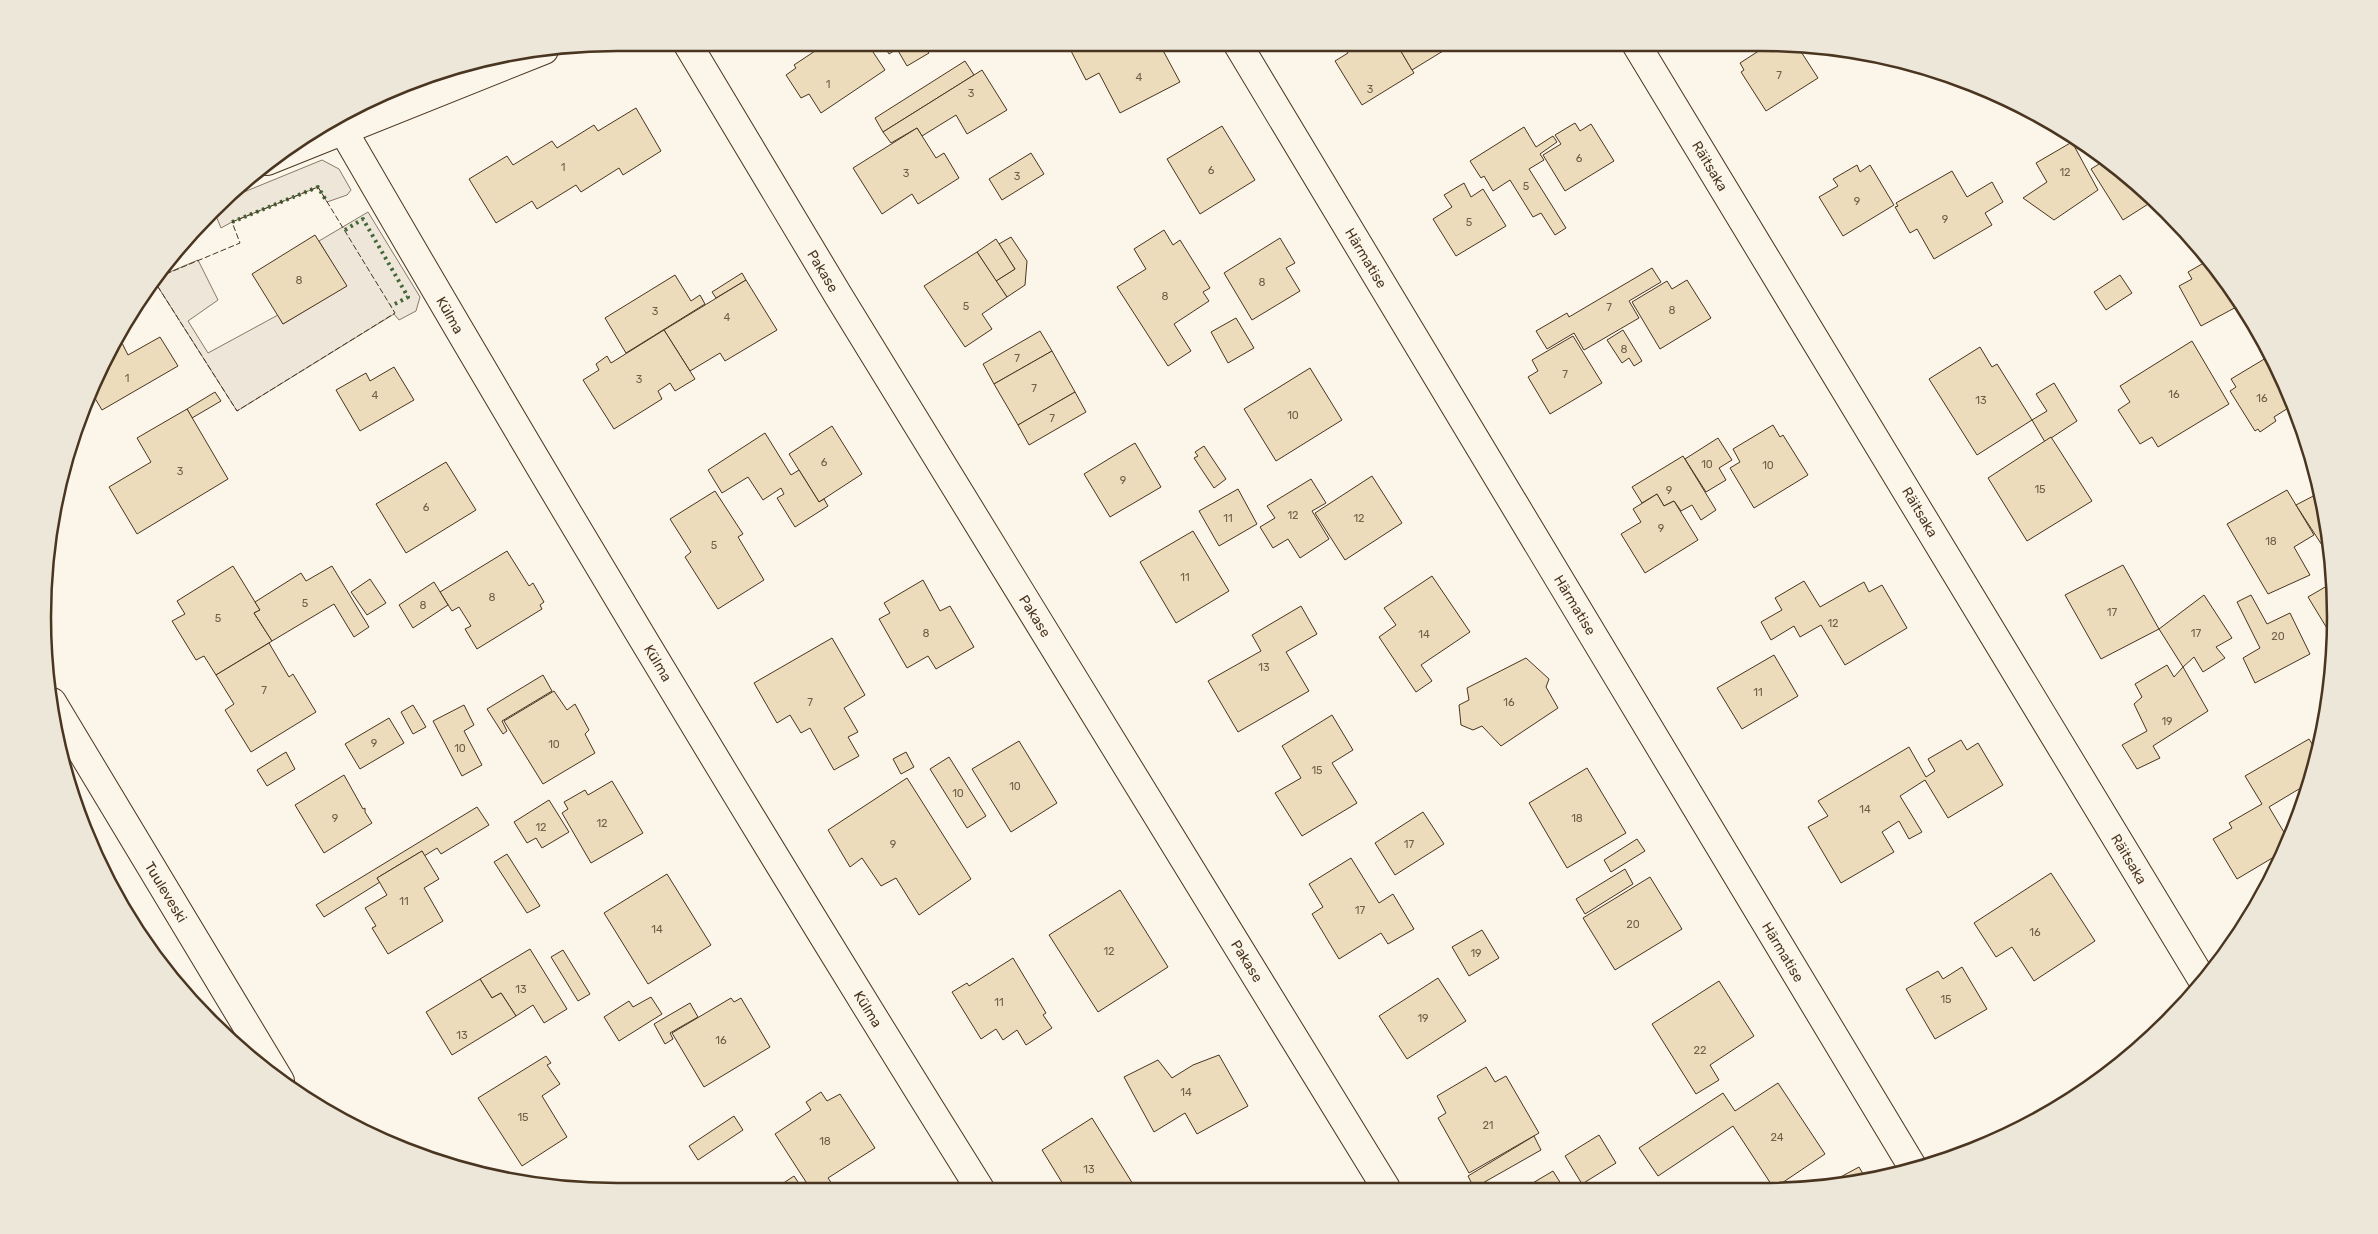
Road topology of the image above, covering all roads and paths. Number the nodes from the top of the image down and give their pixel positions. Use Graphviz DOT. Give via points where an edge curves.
graph roads {
  1 [pos="692,51"];
  2 [pos="1242,51"];
  3 [pos="1640,51"];
  4 [pos="520,60"];
  5 [pos="344,132"];
  6 [pos="300,149"];
  7 [pos="60,715"];
  8 [pos="2199,974"];
  9 [pos="269,1063"];
  10 [pos="1910,1162"];
  11 [pos="976,1183"];
  12 [pos="1383,1183"];
  1 -- 12 [label="street, Pakase"];
  2 -- 10 [label="street, Härmatise"];
  3 -- 8 [label="street, Räitsaka"];
  4 -- 5 [label="street"];
  5 -- 6 [label="street"];
  5 -- 11 [label="street, Külma" via="474,357 794,891"];
  7 -- 9 [label="street, Tuuleveski"];
}
